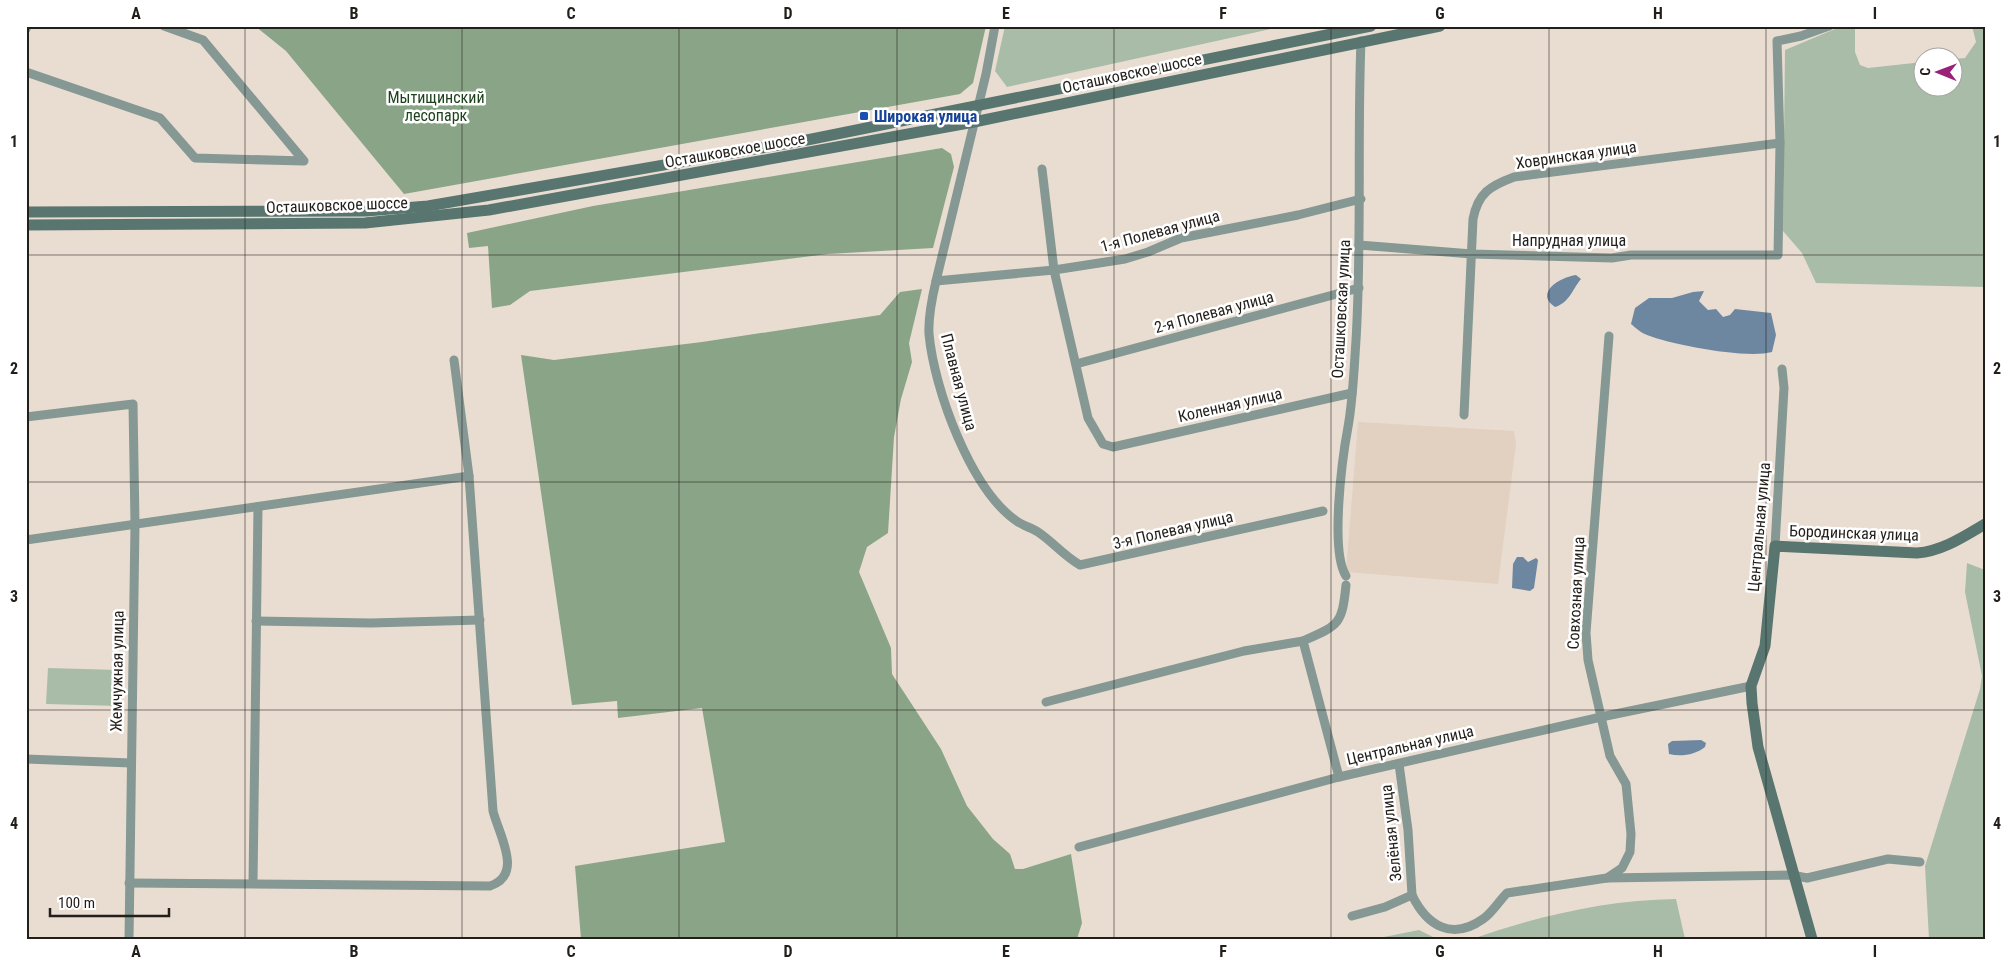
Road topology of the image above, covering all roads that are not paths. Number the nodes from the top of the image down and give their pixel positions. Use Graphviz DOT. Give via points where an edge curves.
graph roads {
  1 [pos="164,26"];
  2 [pos="996,26"];
  3 [pos="1371,26"];
  4 [pos="1440,26"];
  5 [pos="1829,26"];
  6 [pos="1361,41"];
  7 [pos="26,72"];
  8 [pos="978,104"];
  9 [pos="974,122"];
  10 [pos="1780,143"];
  11 [pos="1042,169"];
  12 [pos="1361,200"];
  13 [pos="26,212"];
  14 [pos="26,225"];
  15 [pos="1359,246"];
  16 [pos="1472,254"];
  17 [pos="1054,270"];
  18 [pos="936,281"];
  19 [pos="1359,288"];
  20 [pos="1608,336"];
  21 [pos="454,360"];
  22 [pos="1076,364"];
  23 [pos="1782,370"];
  24 [pos="1352,393"];
  25 [pos="1464,415"];
  26 [pos="26,417"];
  27 [pos="469,476"];
  28 [pos="258,507"];
  29 [pos="1323,512"];
  30 [pos="135,524"];
  31 [pos="1985,524"];
  32 [pos="1038,532"];
  33 [pos="26,540"];
  34 [pos="1776,546"];
  35 [pos="480,620"];
  36 [pos="256,621"];
  37 [pos="1303,641"];
  38 [pos="1752,686"];
  39 [pos="1046,702"];
  40 [pos="1601,717"];
  41 [pos="26,759"];
  42 [pos="131,763"];
  43 [pos="1399,764"];
  44 [pos="1340,777"];
  45 [pos="1079,847"];
  46 [pos="1920,862"];
  47 [pos="1792,876"];
  48 [pos="1607,878"];
  49 [pos="129,883"];
  50 [pos="253,883"];
  51 [pos="1412,896"];
  52 [pos="1352,916"];
  53 [pos="129,939"];
  54 [pos="1812,939"];
  1 -- 7 [label="street" via="203,40 304,161 195,158 160,118"];
  2 -- 8 [label="street, Плавная улица"];
  3 -- 8 [label="main road, Осташковское шоссе"];
  4 -- 6 [label="main road, Осташковское шоссе"];
  5 -- 10 [label="street" via="1777,41"];
  6 -- 9 [label="main road, Осташковское шоссе"];
  6 -- 12 [label="street, Осташковская улица"];
  8 -- 9 [label="street, Плавная улица"];
  8 -- 13 [label="main road, Осташковское шоссе" via="807,140 428,206 366,211"];
  9 -- 14 [label="main road, Осташковское шоссе" via="429,218 365,222"];
  9 -- 18 [label="street, Плавная улица"];
  10 -- 16 [label="street, Ховринская улица" via="1514,177 1492,188 1476,203 1472,219"];
  10 -- 16 [label="street, Напрудная улица" via="1778,255 1631,255 1612,258"];
  11 -- 17 [label="street"];
  12 -- 15 [label="street, Осташковская улица"];
  12 -- 17 [label="street, 1-я Полевая улица" via="1181,238 1125,259"];
  15 -- 16 [label="street, Напрудная улица"];
  15 -- 19 [label="street, Осташковская улица"];
  16 -- 25 [label="street, Ховринская улица"];
  17 -- 18 [label="street, 1-я Полевая улица"];
  17 -- 22 [label="street"];
  18 -- 32 [label="street, Плавная улица" via="929,333 946,405 958,438 977,476 995,499 1017,522"];
  19 -- 22 [label="street, 2-я Полевая улица"];
  19 -- 24 [label="street, Осташковская улица"];
  20 -- 40 [label="street, Совхозная улица" via="1586,633 1588,660"];
  21 -- 27 [label="street"];
  22 -- 24 [label="street, Коленная улица" via="1088,418 1103,444 1114,447"];
  23 -- 34 [label="street, Центральная улица" via="1784,388"];
  24 -- 37 [label="street, Осташковская улица" via="1339,508 1339,561 1346,581 1344,610 1332,628"];
  26 -- 30 [label="street, Жемчужная улица" via="133,404"];
  27 -- 28 [label="street"];
  27 -- 35 [label="street"];
  28 -- 30 [label="street"];
  28 -- 36 [label="street"];
  29 -- 32 [label="street, 3-я Полевая улица" via="1080,565"];
  30 -- 33 [label="street"];
  30 -- 42 [label="street, Жемчужная улица"];
  31 -- 34 [label="main road, Бородинская улица" via="1931,552"];
  34 -- 38 [label="main road, Центральная улица" via="1765,646"];
  35 -- 36 [label="street" via="371,623"];
  35 -- 50 [label="street" via="493,811 509,863 507,875 490,886"];
  36 -- 50 [label="street"];
  37 -- 39 [label="street" via="1244,651"];
  37 -- 44 [label="street"];
  38 -- 40 [label="street, Центральная улица"];
  38 -- 47 [label="main road, Центральная улица" via="1758,747"];
  40 -- 43 [label="street, Центральная улица"];
  40 -- 48 [label="street, Совхозная улица" via="1610,756 1626,784 1631,834 1630,852 1622,868"];
  41 -- 42 [label="street"];
  42 -- 49 [label="street, Жемчужная улица"];
  43 -- 44 [label="street, Центральная улица"];
  43 -- 51 [label="street, Зелёная улица"];
  44 -- 45 [label="street, Центральная улица"];
  46 -- 47 [label="street" via="1888,859 1807,878"];
  47 -- 48 [label="street"];
  47 -- 54 [label="main road, Центральная улица"];
  48 -- 51 [label="street" via="1507,893 1485,919 1465,929 1442,929 1420,912"];
  49 -- 50 [label="street"];
  49 -- 53 [label="street, Жемчужная улица"];
  51 -- 52 [label="street, Зелёная улица"];
}
